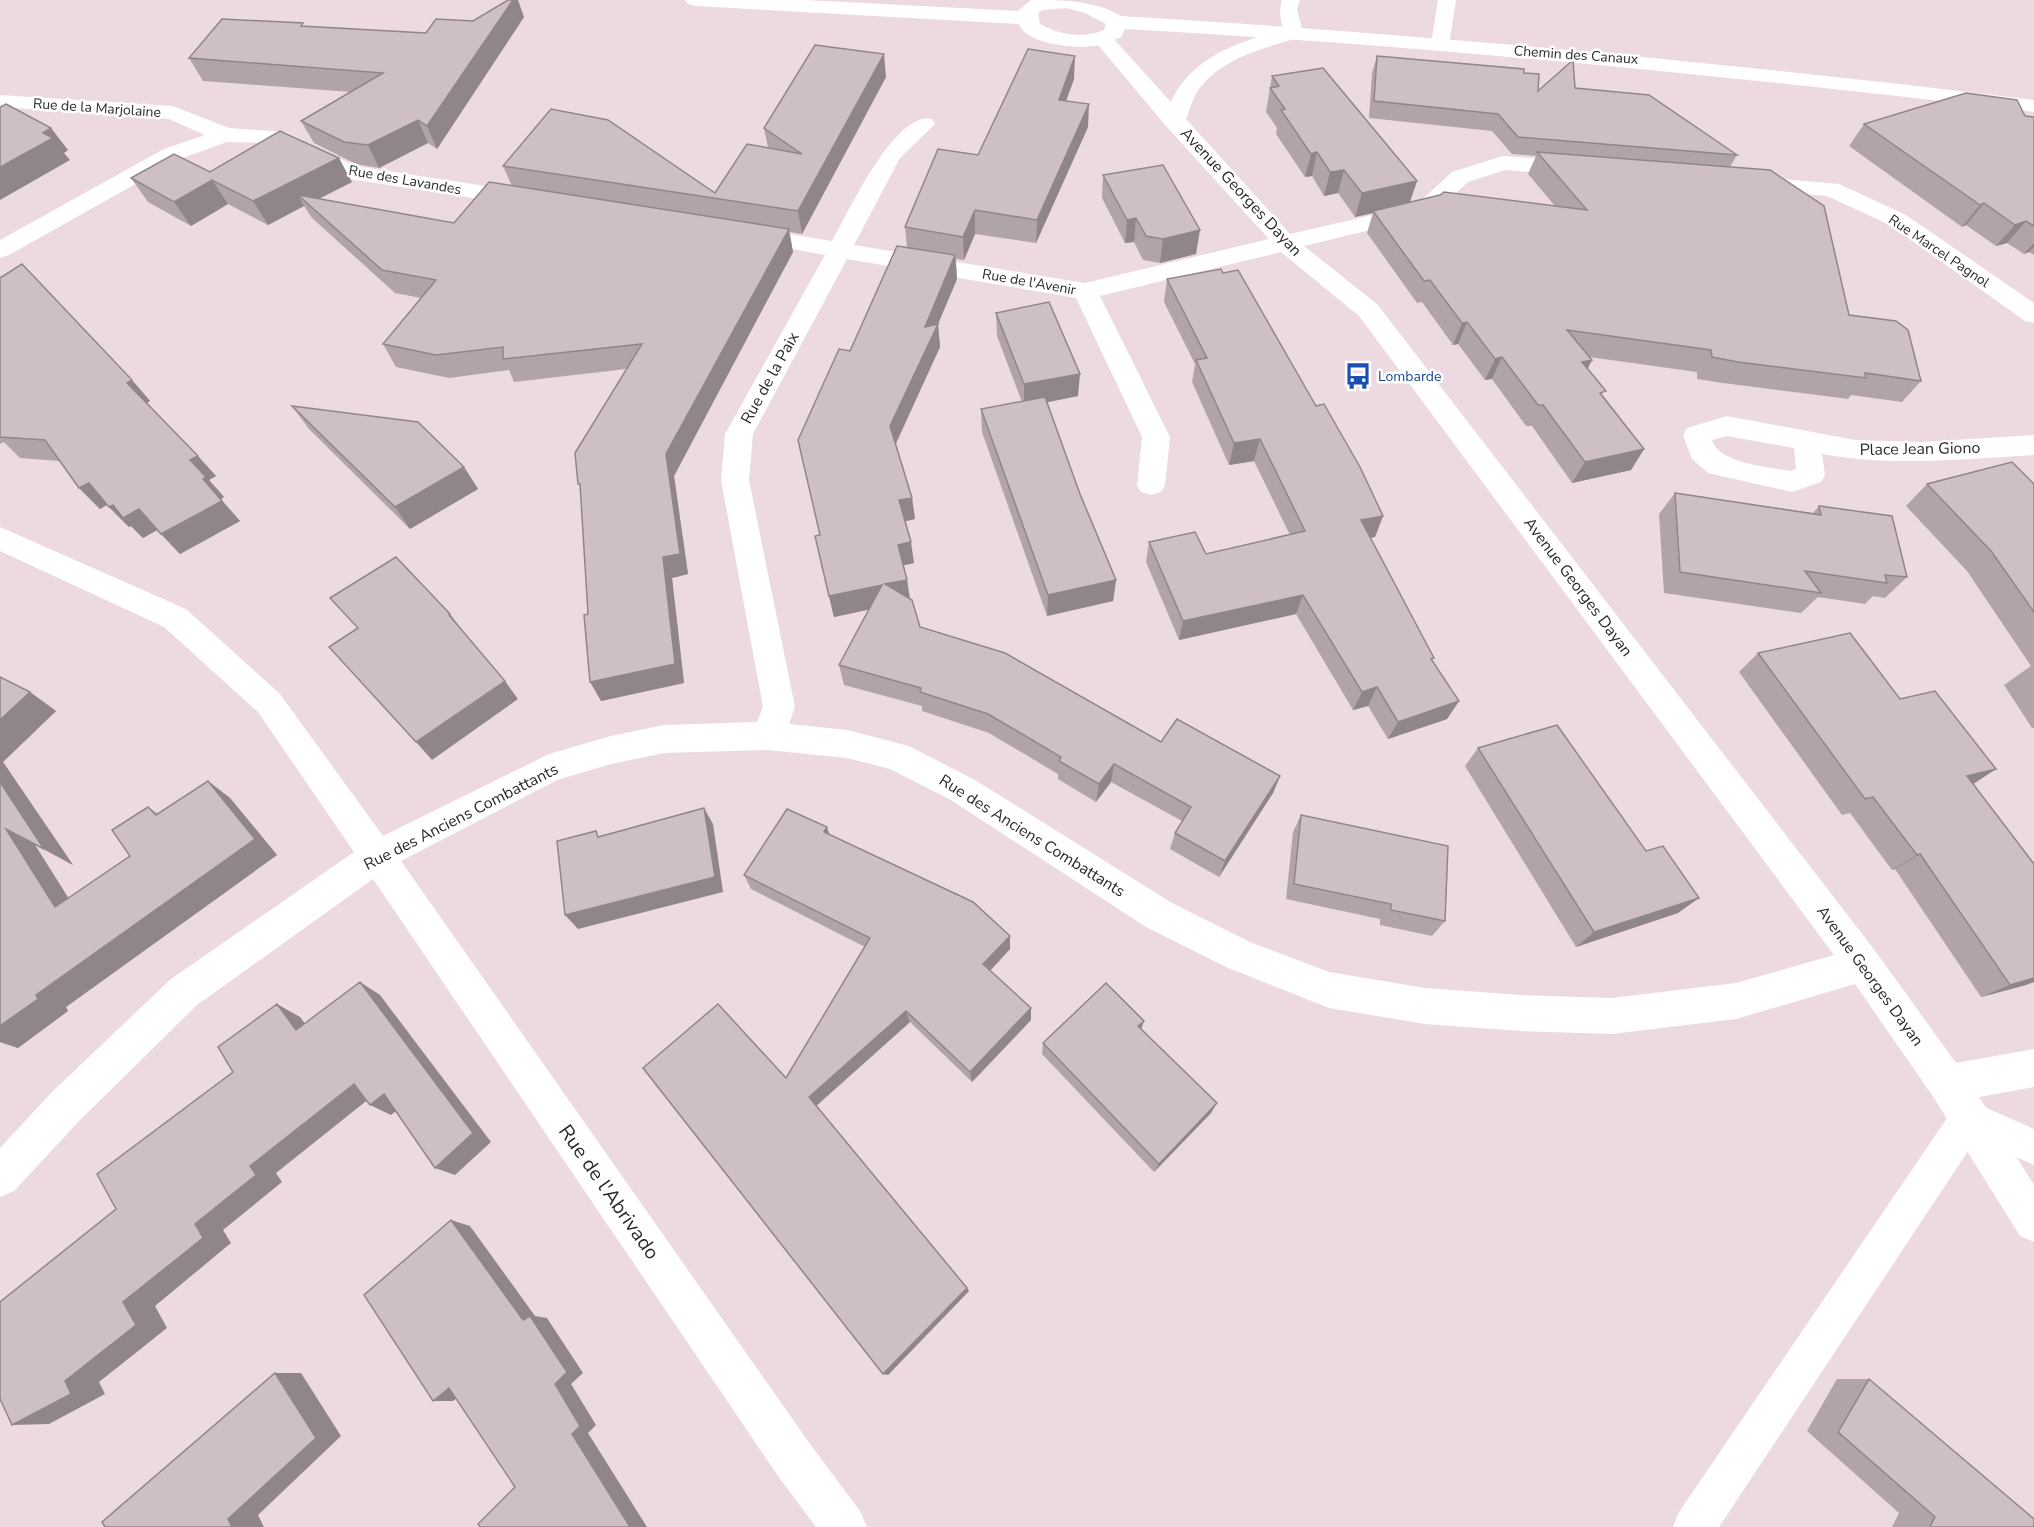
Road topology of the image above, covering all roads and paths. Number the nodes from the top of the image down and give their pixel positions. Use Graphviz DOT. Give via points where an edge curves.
graph roads {
  1 [pos="695,0"];
  2 [pos="1291,0"];
  3 [pos="1447,0"];
  4 [pos="1066,1"];
  5 [pos="1027,18"];
  6 [pos="1110,31"];
  7 [pos="1294,33"];
  8 [pos="1440,45"];
  9 [pos="0,101"];
  10 [pos="2034,106"];
  11 [pos="1174,121"];
  12 [pos="924,124"];
  13 [pos="225,135"];
  14 [pos="1598,170"];
  15 [pos="1726,181"];
  16 [pos="546,203"];
  17 [pos="720,230"];
  18 [pos="1285,243"];
  19 [pos="841,249"];
  20 [pos="0,250"];
  21 [pos="1085,291"];
  22 [pos="2034,315"];
  23 [pos="1807,442"];
  24 [pos="2034,445"];
  25 [pos="1151,485"];
  26 [pos="0,538"];
  27 [pos="768,735"];
  28 [pos="377,856"];
  29 [pos="1863,964"];
  30 [pos="2034,1068"];
  31 [pos="1948,1084"];
  32 [pos="1969,1118"];
  33 [pos="2034,1147"];
  34 [pos="0,1177"];
  35 [pos="2034,1222"];
  36 [pos="844,1527"];
  37 [pos="1694,1527"];
  1 -- 5 [label="street"];
  2 -- 7 [label="lane" via="1288,10"];
  3 -- 8 [label="lane"];
  4 -- 5 [label="street" via="1038,4 1028,11"];
  4 -- 6 [label="street" via="1107,15"];
  5 -- 6 [label="street, Chemin des Canaux" via="1030,27 1040,33 1065,39 1092,42"];
  6 -- 7 [label="street, Chemin des Canaux"];
  6 -- 11 [label="street, Avenue Georges Dayan"];
  7 -- 8 [label="street, Chemin des Canaux"];
  7 -- 11 [label="street, Avenue Georges Dayan" via="1237,51 1209,65 1189,87"];
  8 -- 10 [label="street, Chemin des Canaux" via="1653,61"];
  9 -- 13 [label="street, Rue de la Marjolaine" via="174,113"];
  11 -- 18 [label="street, Avenue Georges Dayan"];
  12 -- 19 [label="street, Rue de la Paix" via="891,155"];
  13 -- 16 [label="street, Rue des Lavandes" via="278,137 349,172"];
  13 -- 20 [label="street, Rue des Lavandes" via="172,154"];
  14 -- 18 [label="street" via="1504,163 1460,177 1424,210"];
  15 -- 22 [label="street, Rue Marcel Pagnol" via="1831,189 1898,220"];
  17 -- 19 [label="street"];
  18 -- 21 [label="street, Rue de l'Avenir"];
  18 -- 29 [label="street, Avenue Georges Dayan" via="1368,310"];
  19 -- 21 [label="street, Rue de l'Avenir"];
  19 -- 27 [label="street, Rue de la Paix" via="739,434 735,480 779,707"];
  21 -- 25 [label="street" via="1156,437"];
  23 -- 24 [label="street, Place Jean Giono" via="1855,450 1923,452"];
  26 -- 28 [label="street, Rue de l'Abrivado" via="175,618 268,703"];
  27 -- 28 [label="street, Rue des Anciens Combattants" via="664,739 549,768"];
  27 -- 29 [label="street, Rue des Anciens Combattants" via="847,744 897,756 963,790 1159,915 1239,955 1329,990 1425,1006 1612,1016 1736,1001"];
  28 -- 34 [label="street, Rue des Anciens Combattants" via="184,992 66,1106"];
  28 -- 36 [label="street, Rue de l'Abrivado"];
  29 -- 31 [label="street, Avenue Georges Dayan"];
  30 -- 31 [label="street"];
  31 -- 32 [label="street, Avenue Georges Dayan"];
  32 -- 33 [label="lane"];
  32 -- 35 [label="street, Avenue Georges Dayan"];
  32 -- 37 [label="lane"];
}
